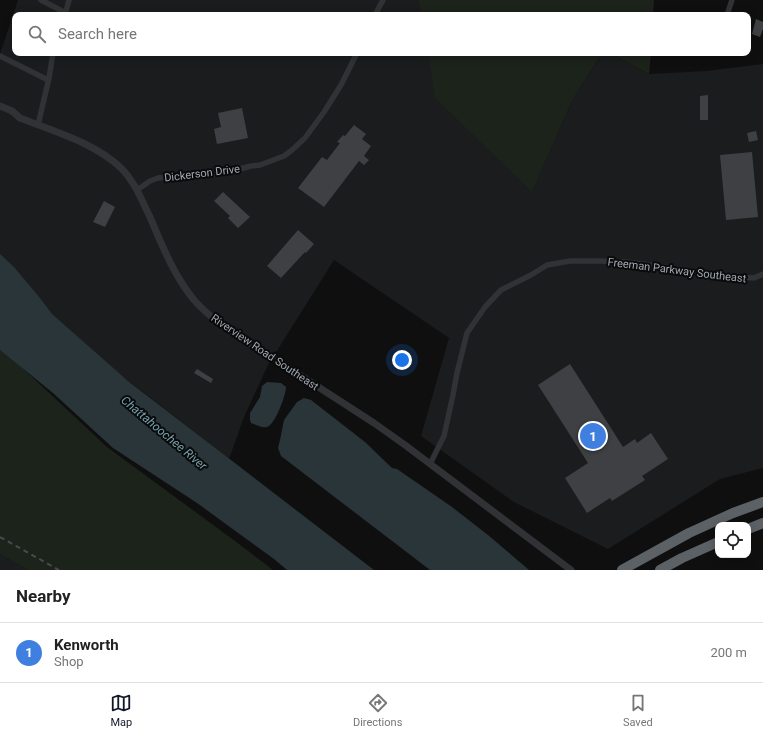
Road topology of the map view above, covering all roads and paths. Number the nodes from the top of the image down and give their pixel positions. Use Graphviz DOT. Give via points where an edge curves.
graph roads {
  1 [pos="41,0"];
  2 [pos="70,0"];
  3 [pos="382,0"];
  4 [pos="732,0"];
  5 [pos="62,12"];
  6 [pos="66,12"];
  7 [pos="376,12"];
  8 [pos="728,12"];
  9 [pos="0,56"];
  10 [pos="52,56"];
  11 [pos="356,56"];
  12 [pos="48,80"];
  13 [pos="0,106"];
  14 [pos="38,125"];
  15 [pos="137,190"];
  16 [pos="763,274"];
  17 [pos="430,464"];
  18 [pos="763,502"];
  19 [pos="763,523"];
  20 [pos="751,528"];
  21 [pos="715,543"];
  22 [pos="571,570"];
  23 [pos="622,570"];
  24 [pos="660,570"];
  1 -- 5 [label="street"];
  2 -- 6 [label="street"];
  3 -- 7 [label="street"];
  4 -- 8 [label="street"];
  9 -- 12 [label="street"];
  10 -- 12 [label="street"];
  11 -- 15 [label="street, Dickerson Drive" via="324,112 305,138 284,156 260,165 207,175 158,178 150,180"];
  12 -- 14 [label="street"];
  13 -- 14 [label="street, Riverview Road Southeast"];
  14 -- 15 [label="street, Riverview Road Southeast" via="88,146 109,158 129,177"];
  15 -- 17 [label="street, Riverview Road Southeast" via="184,287 207,313 374,423"];
  16 -- 17 [label="street, Freeman Parkway Southeast" via="754,278 737,277 627,262 570,261 547,265 501,290 485,307 467,333 444,436"];
  17 -- 22 [label="street, Riverview Road Southeast"];
  18 -- 23 [label="highway" via="689,533"];
  19 -- 20 [label="highway"];
  21 -- 24 [label="highway"];
}
